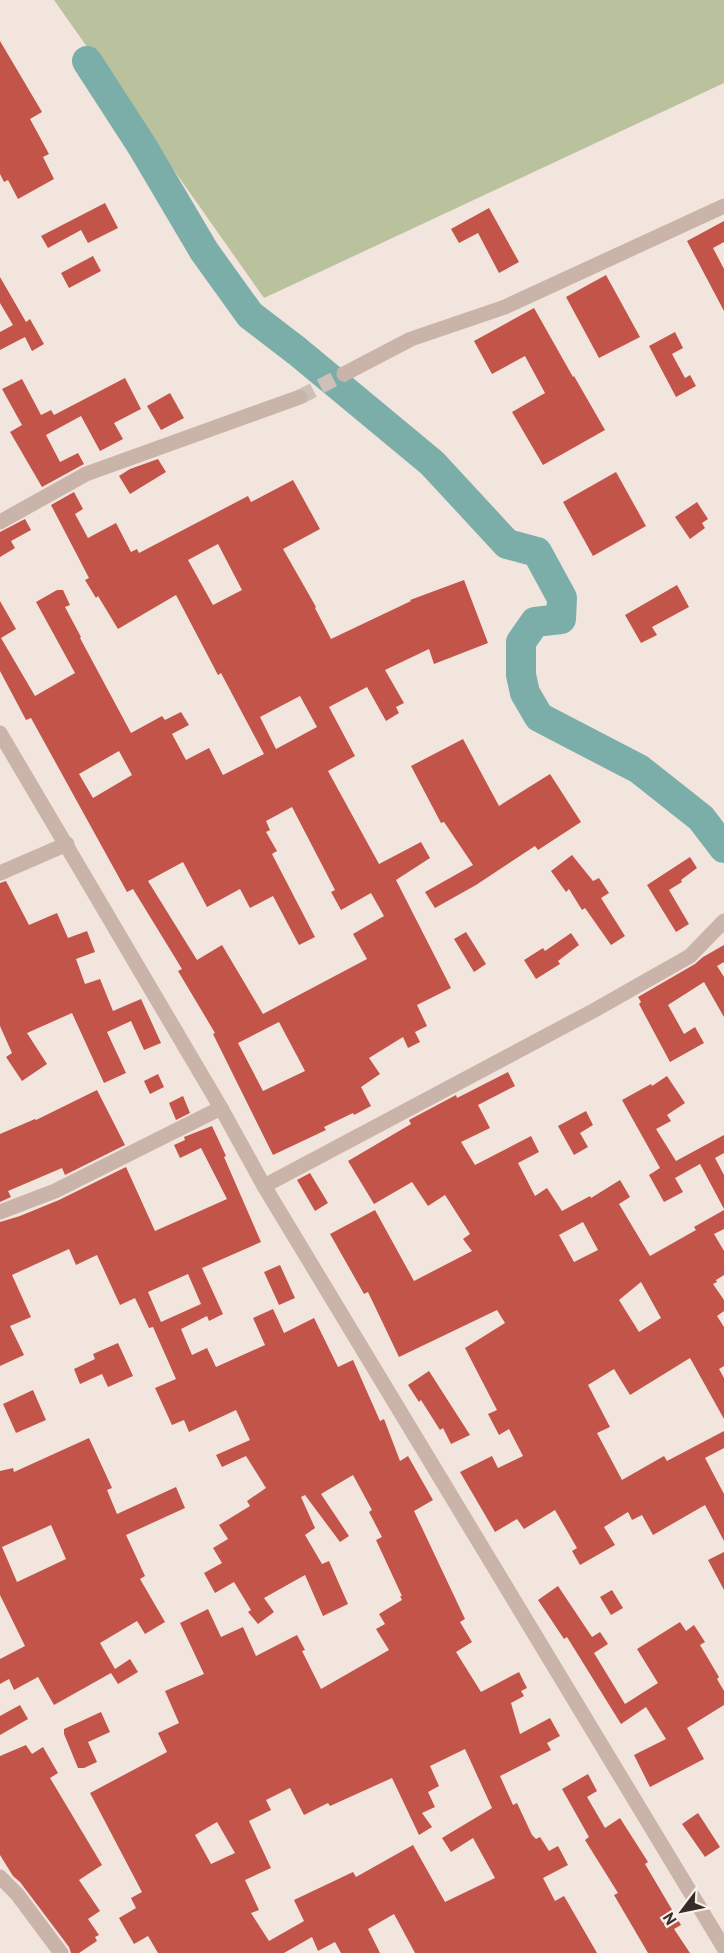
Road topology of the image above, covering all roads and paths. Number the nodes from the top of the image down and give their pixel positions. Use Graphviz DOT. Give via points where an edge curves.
graph roads {
  1 [pos="724,206"];
  2 [pos="344,374"];
  3 [pos="300,397"];
  4 [pos="0,522"];
  5 [pos="0,733"];
  6 [pos="67,844"];
  7 [pos="0,873"];
  8 [pos="724,921"];
  9 [pos="221,1108"];
  10 [pos="264,1186"];
  11 [pos="0,1212"];
  12 [pos="0,1878"];
  13 [pos="724,1948"];
  14 [pos="61,1953"];
  1 -- 2 [label="street" via="506,307 411,339"];
  3 -- 4 [label="street" via="86,474"];
  5 -- 6 [label="street"];
  6 -- 7 [label="street"];
  6 -- 9 [label="street"];
  8 -- 10 [label="street" via="690,956"];
  9 -- 10 [label="street"];
  9 -- 11 [label="street" via="55,1191"];
  10 -- 13 [label="street"];
  12 -- 14 [label="street" via="17,1894"];
}
